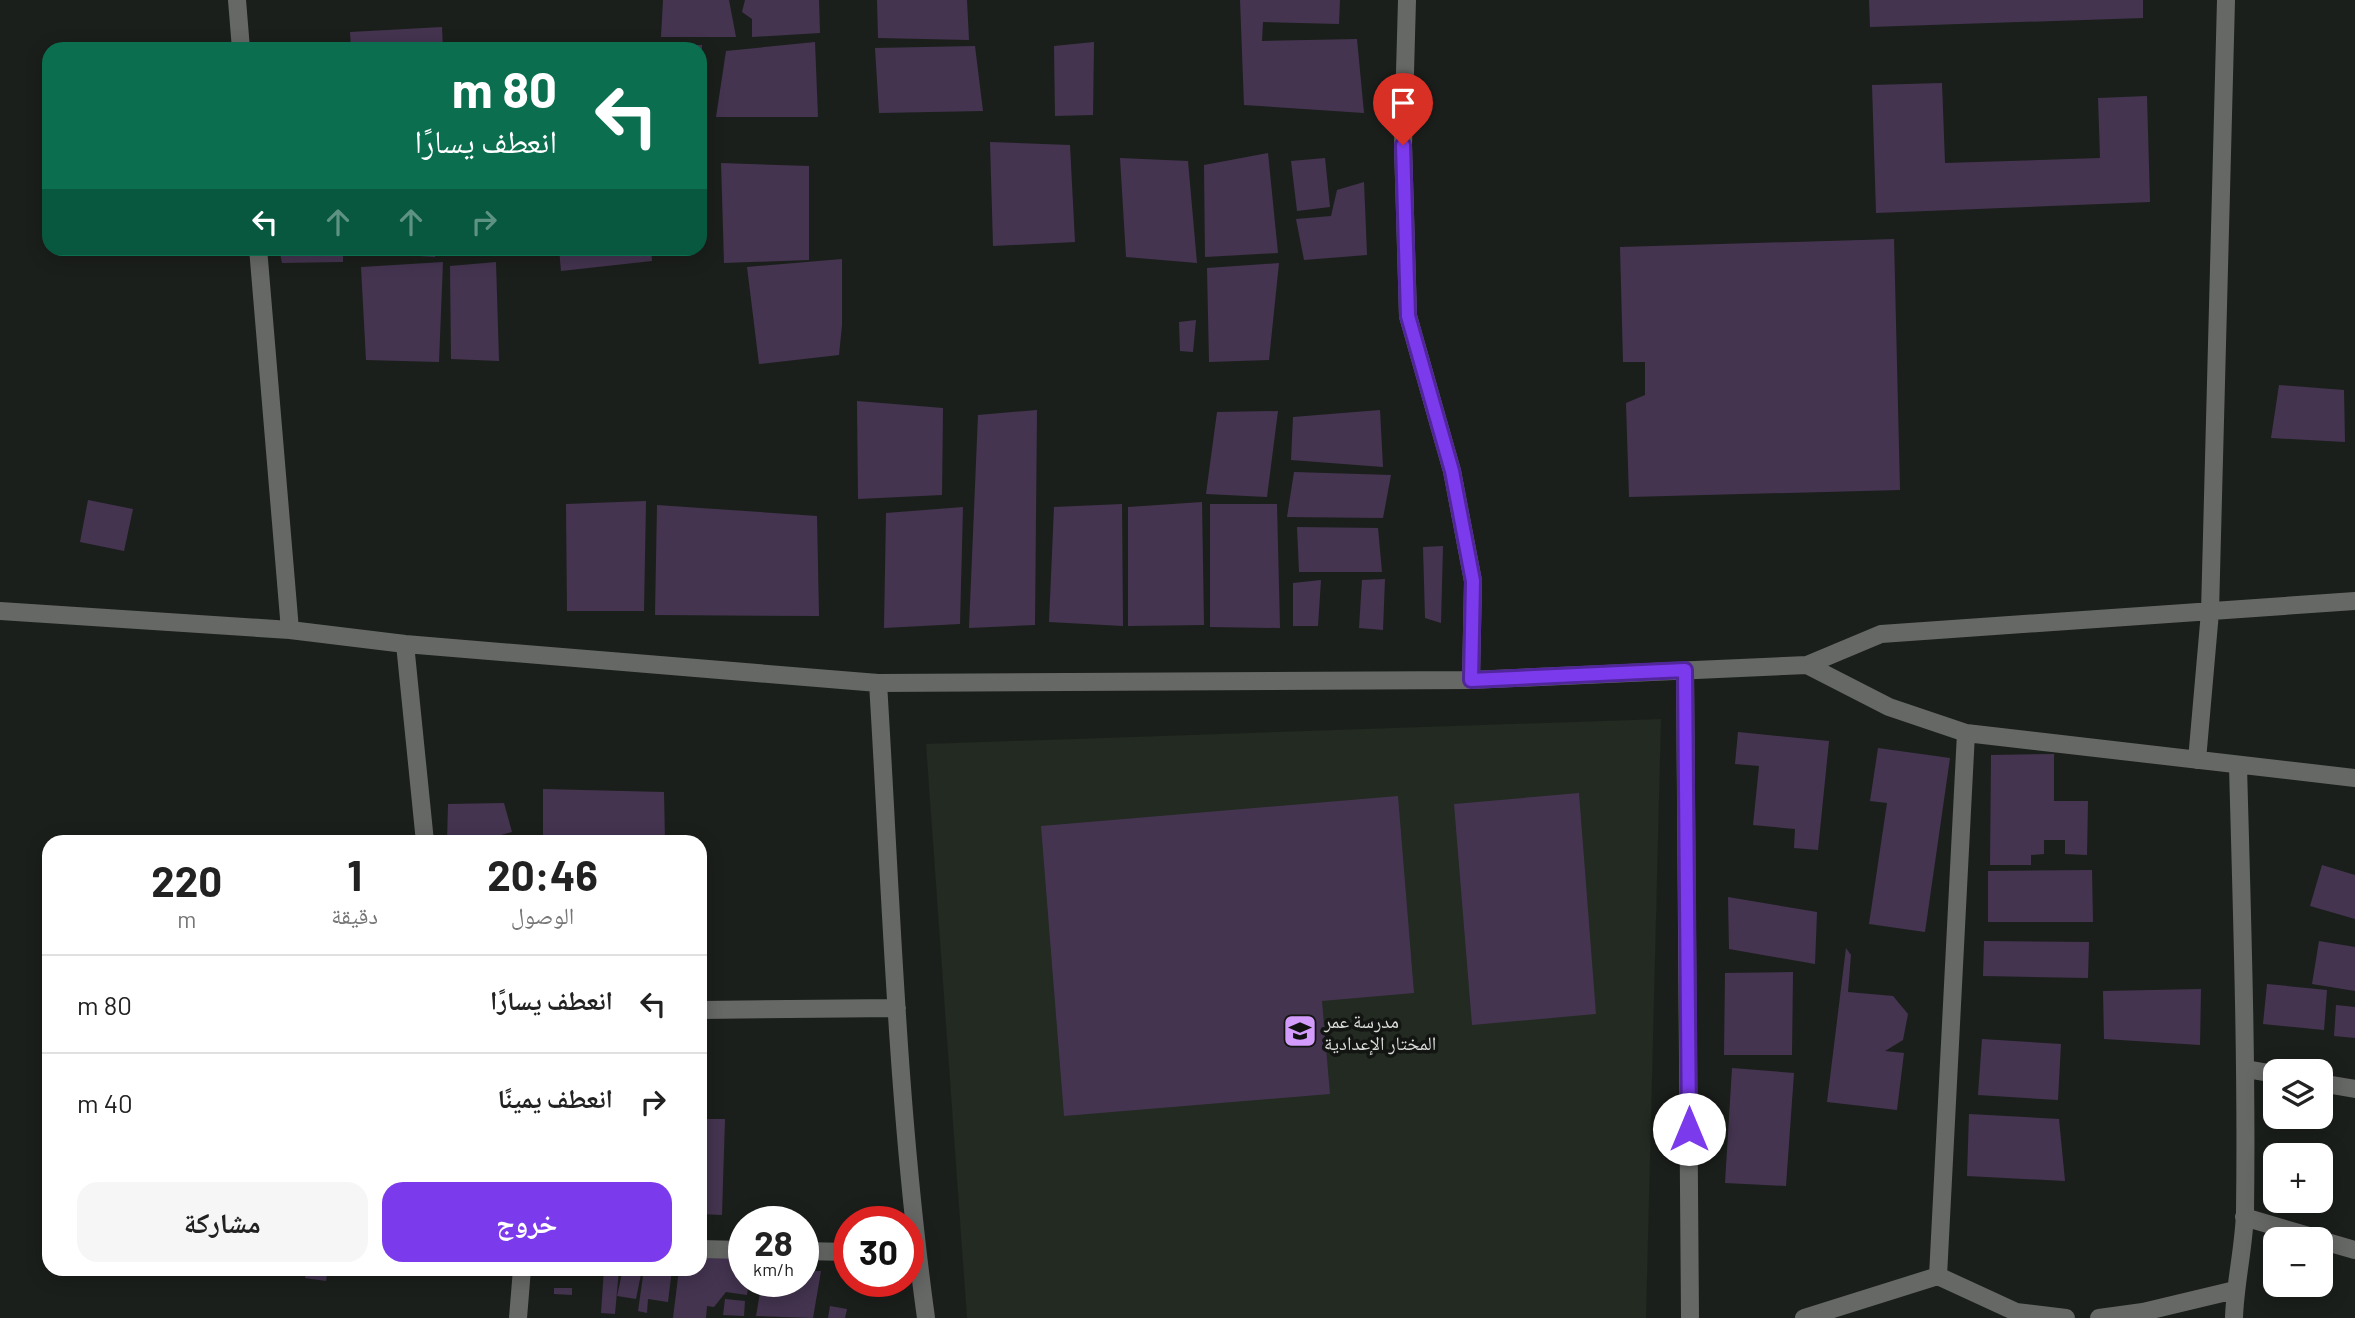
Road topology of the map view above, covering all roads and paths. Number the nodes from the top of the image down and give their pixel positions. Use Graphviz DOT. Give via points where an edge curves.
graph roads {
  1 [pos="237,0"];
  2 [pos="1407,0"];
  3 [pos="2226,0"];
  4 [pos="240,42"];
  5 [pos="259,256"];
  6 [pos="2355,601"];
  7 [pos="0,611"];
  8 [pos="2210,612"];
  9 [pos="290,630"];
  10 [pos="405,644"];
  11 [pos="1807,664"];
  12 [pos="1685,670"];
  13 [pos="1471,680"];
  14 [pos="878,683"];
  15 [pos="1966,733"];
  16 [pos="2197,760"];
  17 [pos="2238,766"];
  18 [pos="2355,778"];
  19 [pos="424,835"];
  20 [pos="897,1008"];
  21 [pos="707,1010"];
  22 [pos="2246,1069"];
  23 [pos="2263,1072"];
  24 [pos="2333,1085"];
  25 [pos="2355,1089"];
  26 [pos="910,1206"];
  27 [pos="2245,1217"];
  28 [pos="2279,1227"];
  29 [pos="2333,1243"];
  30 [pos="707,1249"];
  31 [pos="728,1250"];
  32 [pos="2355,1250"];
  33 [pos="521,1276"];
  34 [pos="1938,1276"];
  35 [pos="2235,1290"];
  36 [pos="922,1297"];
  37 [pos="2015,1315"];
  38 [pos="518,1318"];
  39 [pos="926,1318"];
  40 [pos="1690,1318"];
  41 [pos="1804,1318"];
  42 [pos="2066,1318"];
  43 [pos="2099,1318"];
  44 [pos="2234,1318"];
  1 -- 4 [label="street"];
  2 -- 13 [label="street" via="1403,145 1408,316 1452,471 1473,581"];
  3 -- 8 [label="street"];
  5 -- 9 [label="street"];
  6 -- 8 [label="street"];
  7 -- 9 [label="street"];
  8 -- 11 [label="street" via="1881,634"];
  8 -- 16 [label="street"];
  9 -- 10 [label="street"];
  10 -- 14 [label="street"];
  10 -- 19 [label="street"];
  11 -- 12 [label="street"];
  11 -- 15 [label="street" via="1889,707"];
  12 -- 13 [label="street"];
  12 -- 40 [label="street"];
  13 -- 14 [label="street"];
  14 -- 20 [label="street"];
  15 -- 16 [label="street"];
  15 -- 34 [label="street"];
  16 -- 17 [label="street"];
  17 -- 18 [label="street"];
  17 -- 22 [label="street"];
  20 -- 21 [label="street"];
  20 -- 26 [label="street"];
  22 -- 23 [label="street"];
  22 -- 27 [label="street"];
  24 -- 25 [label="street"];
  27 -- 28 [label="street"];
  27 -- 35 [label="street"];
  29 -- 32 [label="street"];
  30 -- 31 [label="street"];
  33 -- 38 [label="street"];
  34 -- 37 [label="street"];
  34 -- 41 [label="street"];
  35 -- 43 [label="street"];
  35 -- 44 [label="street"];
  36 -- 39 [label="street"];
  37 -- 42 [label="street"];
}
